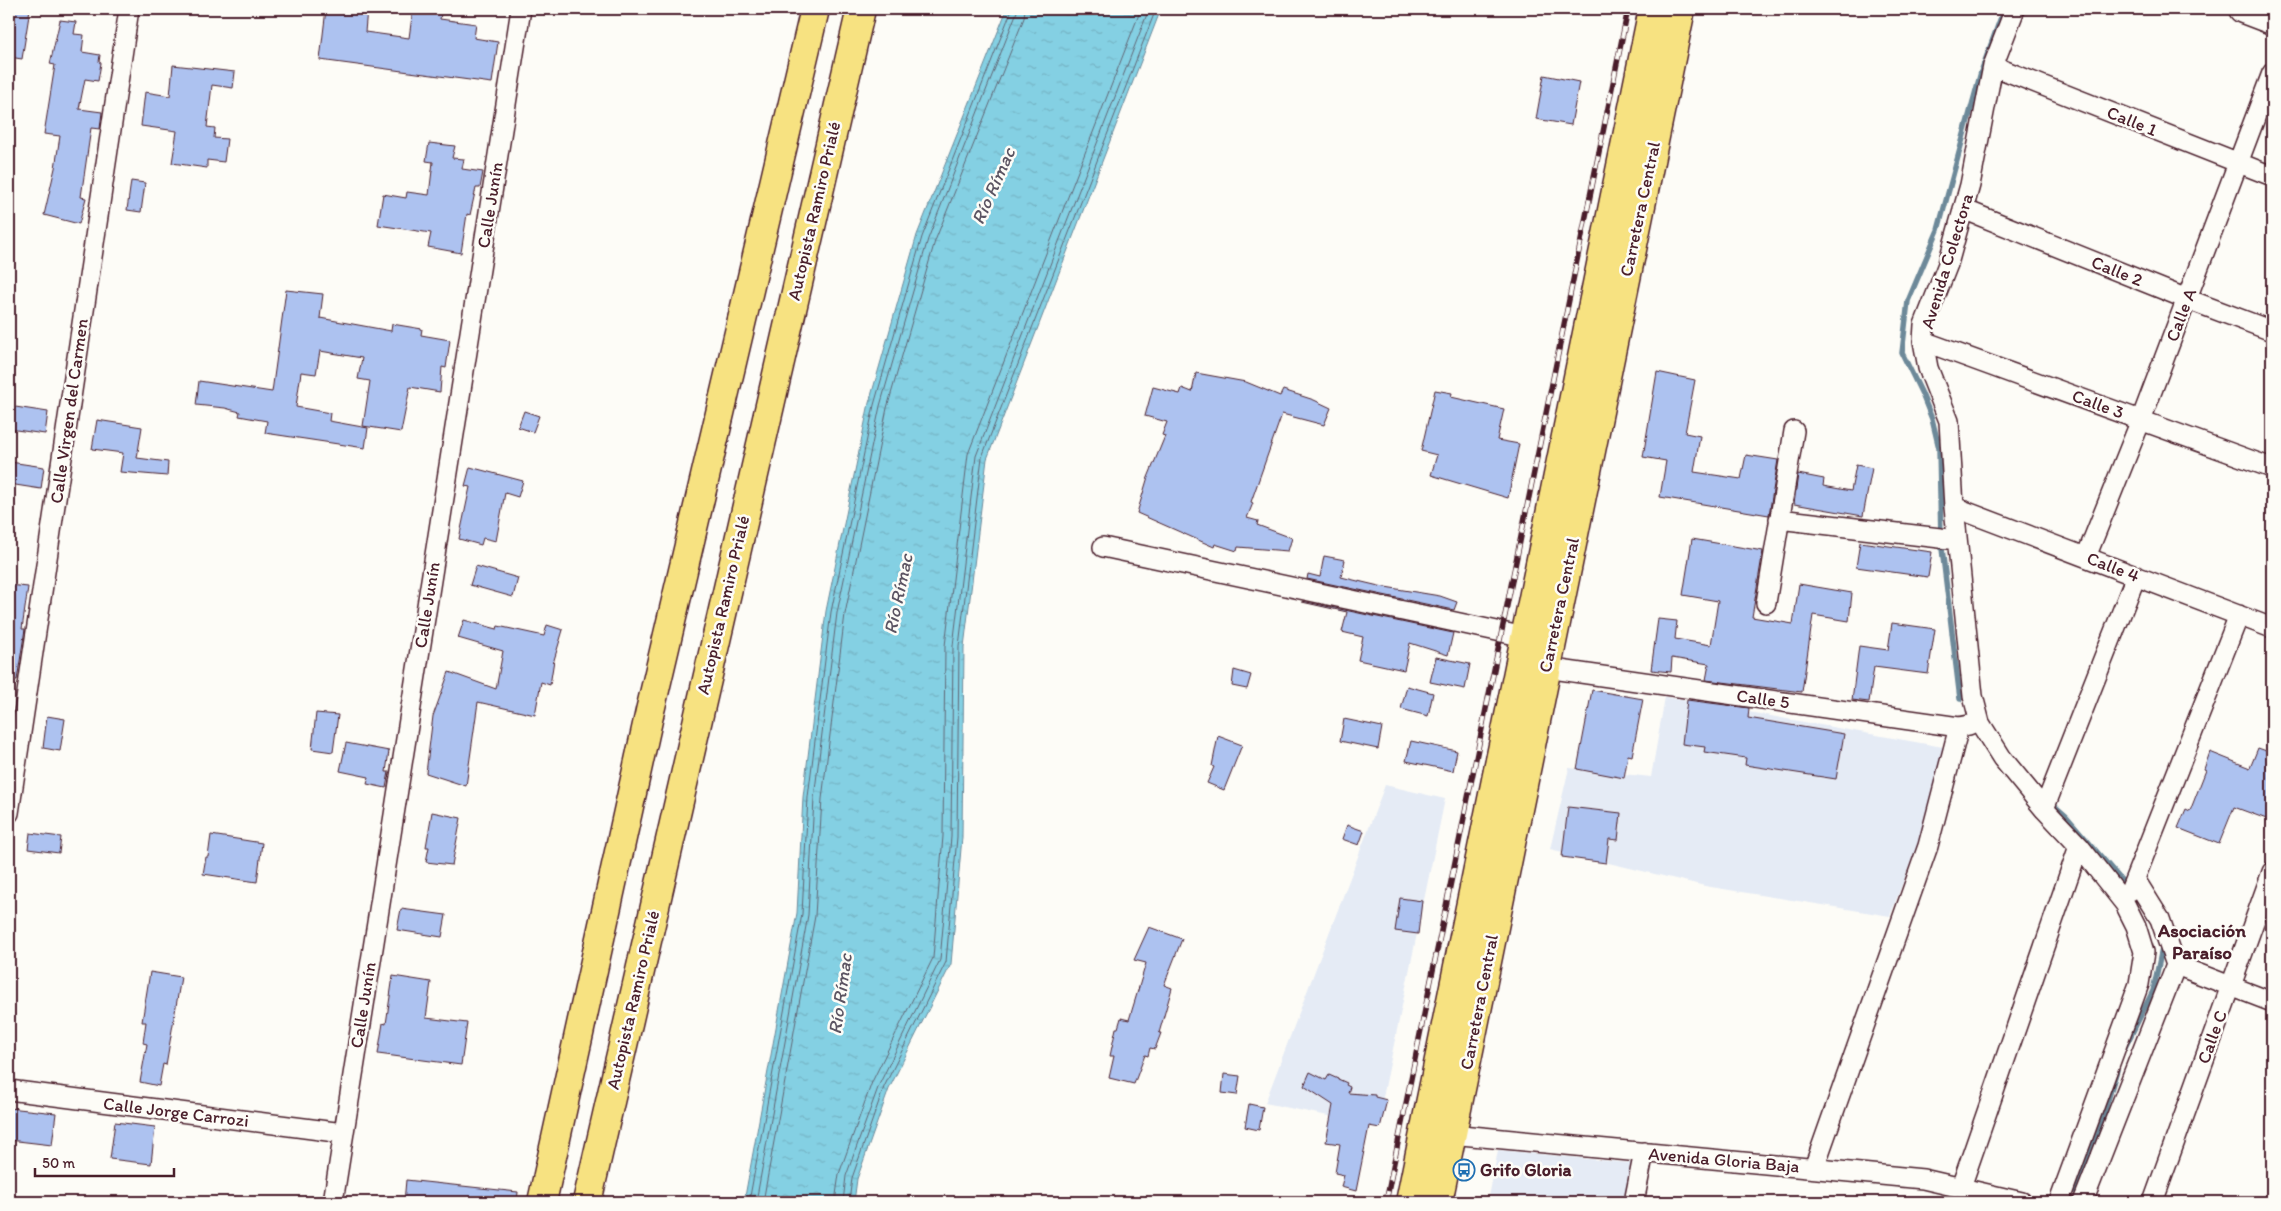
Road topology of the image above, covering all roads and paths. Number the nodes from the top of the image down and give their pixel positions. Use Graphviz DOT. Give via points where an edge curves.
graph roads {
  1 [pos="129,9"];
  2 [pos="521,9"];
  3 [pos="815,9"];
  4 [pos="860,9"];
  5 [pos="1652,9"];
  6 [pos="1681,9"];
  7 [pos="2016,9"];
  8 [pos="2243,9"];
  9 [pos="2272,20"];
  10 [pos="1993,66"];
  11 [pos="2272,73"];
  12 [pos="2239,163"];
  13 [pos="2272,176"];
  14 [pos="1963,209"];
  15 [pos="2187,299"];
  16 [pos="2272,331"];
  17 [pos="1923,341"];
  18 [pos="2141,420"];
  19 [pos="1794,431"];
  20 [pos="2272,468"];
  21 [pos="1954,507"];
  22 [pos="1779,519"];
  23 [pos="1958,540"];
  24 [pos="1103,547"];
  25 [pos="2086,556"];
  26 [pos="2136,576"];
  27 [pos="1766,603"];
  28 [pos="2239,615"];
  29 [pos="2272,628"];
  30 [pos="1525,637"];
  31 [pos="1546,668"];
  32 [pos="1980,723"];
  33 [pos="1959,727"];
  34 [pos="2044,809"];
  35 [pos="9,813"];
  36 [pos="2079,846"];
  37 [pos="2272,872"];
  38 [pos="2135,880"];
  39 [pos="2125,904"];
  40 [pos="2176,965"];
  41 [pos="2230,986"];
  42 [pos="2272,1002"];
  43 [pos="9,1090"];
  44 [pos="343,1133"];
  45 [pos="1452,1133"];
  46 [pos="1424,1134"];
  47 [pos="1644,1152"];
  48 [pos="1814,1168"];
  49 [pos="1961,1187"];
  50 [pos="333,1202"];
  51 [pos="542,1202"];
  52 [pos="587,1202"];
  53 [pos="1410,1202"];
  54 [pos="1438,1202"];
  55 [pos="1634,1202"];
  56 [pos="2022,1202"];
  57 [pos="2059,1202"];
  58 [pos="2083,1202"];
  59 [pos="2153,1202"];
  1 -- 35 [label="street, Calle Virgen del Carmen"];
  2 -- 44 [label="street, Calle Junín"];
  3 -- 51 [label="highway" via="648,721"];
  4 -- 52 [label="highway, Autopista Ramiro Prialé"];
  5 -- 30 [label="highway, Carretera Central"];
  6 -- 31 [label="highway, Carretera Central"];
  7 -- 10 [label="street, Avenida Colectora"];
  8 -- 9 [label="street"];
  10 -- 12 [label="street, Calle 1"];
  10 -- 14 [label="street, Avenida Colectora" via="1977,155"];
  11 -- 12 [label="street, Calle A"];
  12 -- 13 [label="street, Calle 1"];
  12 -- 15 [label="street, Calle A"];
  14 -- 15 [label="street, Calle 2"];
  14 -- 17 [label="street, Avenida Colectora" via="1948,264 1924,325"];
  15 -- 16 [label="street, Calle 2"];
  15 -- 18 [label="street, Calle A"];
  17 -- 18 [label="street, Calle 3"];
  17 -- 21 [label="street, Avenida Colectora" via="1928,368 1949,421"];
  18 -- 20 [label="street, Calle 3"];
  18 -- 25 [label="street, Calle A"];
  19 -- 22 [label="street"];
  21 -- 23 [label="street, Avenida Colectora"];
  21 -- 25 [label="street, Calle 4"];
  22 -- 23 [label="street"];
  22 -- 27 [label="street"];
  23 -- 32 [label="street, Avenida Colectora" via="1974,696"];
  24 -- 30 [label="street"];
  25 -- 26 [label="street, Calle 4"];
  26 -- 28 [label="street, Calle 4"];
  26 -- 34 [label="street"];
  28 -- 29 [label="street, Calle 4"];
  28 -- 38 [label="street"];
  30 -- 46 [label="highway, Carretera Central"];
  31 -- 33 [label="street, Calle 5"];
  31 -- 45 [label="highway, Carretera Central"];
  32 -- 33 [label="street, Calle 5"];
  32 -- 34 [label="street, Avenida Colectora" via="2002,758"];
  33 -- 48 [label="street" via="1928,846"];
  34 -- 36 [label="street, Avenida Colectora"];
  36 -- 39 [label="street, Avenida Colectora"];
  36 -- 49 [label="street"];
  37 -- 41 [label="street, Calle C"];
  38 -- 39 [label="street"];
  38 -- 40 [label="street" via="2160,919"];
  39 -- 57 [label="street, Avenida Colectora" via="2144,952 2139,984"];
  40 -- 41 [label="street"];
  40 -- 58 [label="street"];
  41 -- 42 [label="street"];
  41 -- 59 [label="street, Calle C"];
  43 -- 44 [label="street, Calle Jorge Carrozi"];
  44 -- 50 [label="street, Calle Junín"];
  45 -- 46 [label="street, Avenida Gloria Baja"];
  45 -- 47 [label="street, Avenida Gloria Baja"];
  45 -- 54 [label="highway, Carretera Central"];
  46 -- 53 [label="highway, Carretera Central"];
  47 -- 48 [label="street, Avenida Gloria Baja"];
  47 -- 55 [label="street"];
  48 -- 49 [label="street, Avenida Gloria Baja" via="1923,1179"];
  49 -- 56 [label="street, Avenida Gloria Baja"];
}
